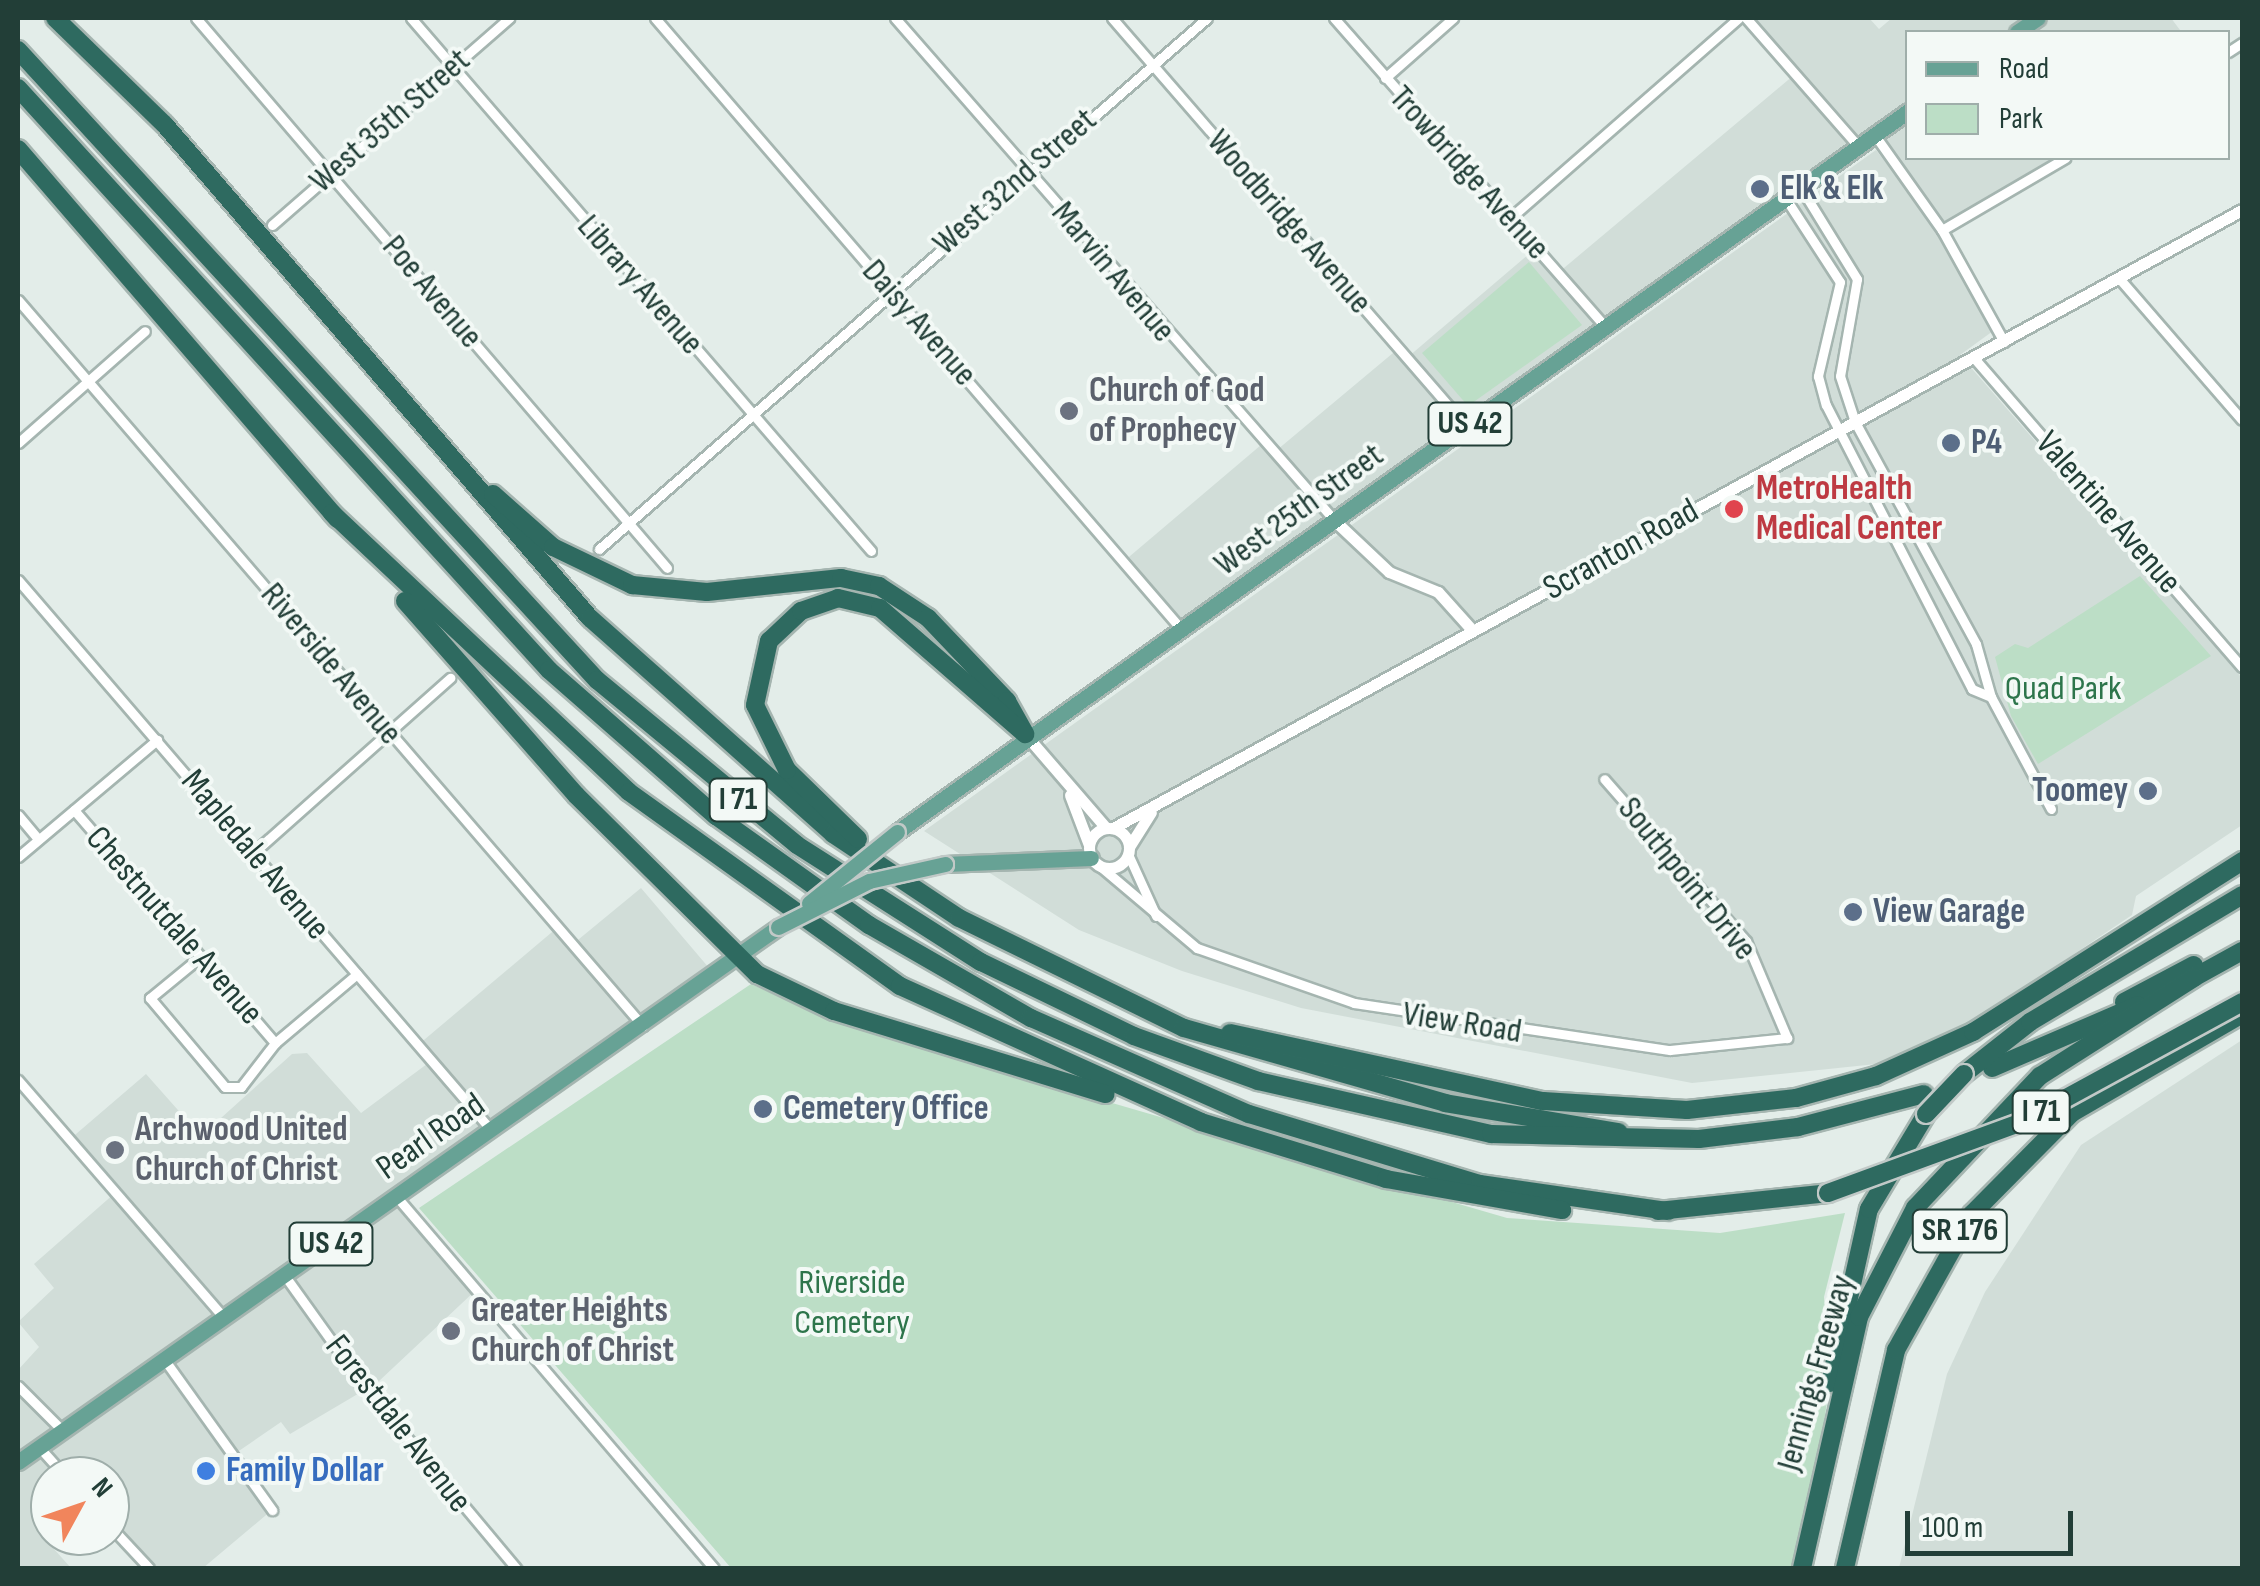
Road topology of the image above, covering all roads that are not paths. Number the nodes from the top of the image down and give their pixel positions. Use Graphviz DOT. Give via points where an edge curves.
graph roads {
  1 [pos="56,18"];
  2 [pos="196,18"];
  3 [pos="411,18"];
  4 [pos="509,18"];
  5 [pos="655,18"];
  6 [pos="895,18"];
  7 [pos="1112,18"];
  8 [pos="1207,18"];
  9 [pos="1334,18"];
  10 [pos="1452,18"];
  11 [pos="1742,18"];
  12 [pos="18,50"];
  13 [pos="1152,64"];
  14 [pos="453,66"];
  15 [pos="1385,78"];
  16 [pos="18,88"];
  17 [pos="1905,113"];
  18 [pos="1874,134"];
  19 [pos="1858,146"];
  20 [pos="18,148"];
  21 [pos="2061,160"];
  22 [pos="1028,170"];
  23 [pos="330,172"];
  24 [pos="1801,188"];
  25 [pos="1786,199"];
  26 [pos="2242,210"];
  27 [pos="1509,219"];
  28 [pos="272,225"];
  29 [pos="1942,230"];
  30 [pos="1851,263"];
  31 [pos="1835,270"];
  32 [pos="2118,277"];
  33 [pos="891,290"];
  34 [pos="18,300"];
  35 [pos="1605,328"];
  36 [pos="145,331"];
  37 [pos="2004,342"];
  38 [pos="1974,358"];
  39 [pos="378,372"];
  40 [pos="88,382"];
  41 [pos="752,415"];
  42 [pos="2242,420"];
  43 [pos="1856,422"];
  44 [pos="1466,426"];
  45 [pos="1840,431"];
  46 [pos="18,444"];
  47 [pos="1893,489"];
  48 [pos="1878,498"];
  49 [pos="332,513"];
  50 [pos="1335,521"];
  51 [pos="628,524"];
  52 [pos="1912,526"];
  53 [pos="1898,534"];
  54 [pos="599,548"];
  55 [pos="871,552"];
  56 [pos="667,568"];
  57 [pos="18,580"];
  58 [pos="1182,630"];
  59 [pos="1473,632"];
  60 [pos="2242,667"];
  61 [pos="450,678"];
  62 [pos="1992,697"];
  63 [pos="389,732"];
  64 [pos="1025,734"];
  65 [pos="157,740"];
  66 [pos="1604,779"];
  67 [pos="1068,786"];
  68 [pos="1158,806"];
  69 [pos="74,810"];
  70 [pos="2051,810"];
  71 [pos="18,815"];
  72 [pos="1110,828"];
  73 [pos="38,839"];
  74 [pos="1129,851"];
  75 [pos="253,853"];
  76 [pos="18,857"];
  77 [pos="1093,857"];
  78 [pos="2242,861"];
  79 [pos="2242,895"];
  80 [pos="1158,918"];
  81 [pos="778,927"];
  82 [pos="993,936"];
  83 [pos="2242,938"];
  84 [pos="2242,951"];
  85 [pos="200,958"];
  86 [pos="738,958"];
  87 [pos="357,974"];
  88 [pos="2194,978"];
  89 [pos="1084,982"];
  90 [pos="2242,1002"];
  91 [pos="2242,1014"];
  92 [pos="645,1028"];
  93 [pos="1786,1038"];
  94 [pos="2058,1042"];
  95 [pos="275,1043"];
  96 [pos="1992,1068"];
  97 [pos="18,1080"];
  98 [pos="1924,1094"];
  99 [pos="1201,1122"];
  100 [pos="492,1131"];
  101 [pos="1699,1139"];
  102 [pos="396,1196"];
  103 [pos="1668,1210"];
  104 [pos="285,1276"];
  105 [pos="224,1318"];
  106 [pos="164,1359"];
  107 [pos="18,1386"];
  108 [pos="63,1431"];
  109 [pos="39,1448"];
  110 [pos="1822,1453"];
  111 [pos="46,1456"];
  112 [pos="18,1462"];
  113 [pos="272,1510"];
  114 [pos="130,1548"];
  115 [pos="149,1568"];
  116 [pos="516,1568"];
  117 [pos="714,1568"];
  118 [pos="1802,1568"];
  119 [pos="1845,1568"];
  1 -- 39 [label="highway" via="165,125"];
  2 -- 23 [label="street, Poe Avenue"];
  3 -- 14 [label="street, Library Avenue"];
  4 -- 14 [label="street, West 35th Street"];
  5 -- 33 [label="street, Daisy Avenue"];
  6 -- 22 [label="street, Marvin Avenue"];
  7 -- 13 [label="street, Woodbridge Avenue"];
  8 -- 13 [label="street, West 32nd Street"];
  9 -- 15 [label="street, Trowbridge Avenue"];
  10 -- 15 [label="street"];
  11 -- 19 [label="street"];
  11 -- 27 [label="street"];
  12 -- 101 [label="highway, I 71" via="564,648 733,796 886,904 1086,1015 1324,1100 1536,1138"];
  13 -- 22 [label="street, West 32nd Street"];
  13 -- 44 [label="street, Woodbridge Avenue"];
  14 -- 23 [label="street, West 35th Street"];
  14 -- 41 [label="street, Library Avenue"];
  15 -- 27 [label="street, Trowbridge Avenue"];
  16 -- 103 [label="highway, I 71" via="549,670 716,816 868,925 1031,1018 1249,1114 1480,1184"];
  17 -- 18 [label="main road, West 25th Street / US 42"];
  18 -- 19 [label="main road, West 25th Street / US 42"];
  18 -- 29 [label="street"];
  19 -- 24 [label="main road, West 25th Street / US 42"];
  20 -- 49 [label="highway"];
  21 -- 29 [label="street"];
  22 -- 33 [label="street, West 32nd Street"];
  22 -- 50 [label="street, Marvin Avenue"];
  23 -- 28 [label="street, West 35th Street"];
  23 -- 51 [label="street, Poe Avenue"];
  24 -- 25 [label="main road, West 25th Street / US 42"];
  24 -- 30 [label="street"];
  25 -- 31 [label="street"];
  25 -- 35 [label="main road, West 25th Street / US 42"];
  26 -- 32 [label="street, Scranton Road"];
  27 -- 35 [label="street, Trowbridge Avenue"];
  29 -- 37 [label="street"];
  30 -- 31 [label="street"];
  30 -- 43 [label="street" via="1858,298 1840,376"];
  31 -- 45 [label="street" via="1839,302 1818,376"];
  32 -- 37 [label="street, Scranton Road"];
  32 -- 42 [label="street"];
  33 -- 41 [label="street, West 32nd Street"];
  33 -- 58 [label="street, Daisy Avenue"];
  34 -- 40 [label="street, Riverside Avenue"];
  35 -- 44 [label="main road, West 25th Street / US 42"];
  36 -- 40 [label="street"];
  37 -- 38 [label="street, Scranton Road"];
  38 -- 43 [label="street, Scranton Road"];
  38 -- 60 [label="street, Valentine Avenue"];
  39 -- 64 [label="highway" via="509,511 579,564 679,592 840,578 879,586 928,618 1007,701"];
  39 -- 82 [label="highway" via="549,575 673,700 833,834"];
  40 -- 46 [label="street"];
  40 -- 63 [label="street, Riverside Avenue"];
  41 -- 51 [label="street, West 32nd Street"];
  41 -- 55 [label="street, Library Avenue"];
  43 -- 45 [label="street, Scranton Road"];
  43 -- 47 [label="street"];
  44 -- 50 [label="main road, West 25th Street / US 42"];
  45 -- 48 [label="street"];
  45 -- 59 [label="street, Scranton Road"];
  47 -- 48 [label="street"];
  47 -- 52 [label="street"];
  48 -- 53 [label="street"];
  49 -- 86 [label="highway" via="576,795"];
  49 -- 99 [label="highway" via="573,744 814,932 967,1022"];
  50 -- 58 [label="main road, West 25th Street / US 42"];
  50 -- 59 [label="street" via="1389,572 1438,592"];
  51 -- 54 [label="street, West 32nd Street"];
  51 -- 56 [label="street, Poe Avenue"];
  52 -- 53 [label="street"];
  52 -- 62 [label="street" via="1986,666"];
  53 -- 62 [label="street" via="1910,577 1972,689"];
  57 -- 65 [label="street, Mapledale Avenue"];
  58 -- 64 [label="main road, West 25th Street / US 42"];
  59 -- 68 [label="street, Scranton Road"];
  61 -- 63 [label="street"];
  62 -- 70 [label="street"];
  63 -- 75 [label="street"];
  63 -- 92 [label="street, Riverside Avenue"];
  64 -- 67 [label="street"];
  64 -- 81 [label="main road, West 25th Street / US 42, bridge"];
  64 -- 82 [label="highway" via="992,714 898,618 862,601 801,611 760,659 756,705 787,770 892,867"];
  65 -- 69 [label="street"];
  65 -- 75 [label="street, Mapledale Avenue"];
  66 -- 93 [label="street, Southpoint Drive" via="1746,941"];
  67 -- 72 [label="street"];
  67 -- 77 [label="street"];
  68 -- 72 [label="street, Scranton Road"];
  68 -- 74 [label="street, Scranton Road"];
  69 -- 73 [label="street"];
  69 -- 85 [label="street, Chestnutdale Avenue"];
  71 -- 73 [label="street"];
  72 -- 74 [label="street"];
  72 -- 77 [label="street, Scranton Road"];
  73 -- 76 [label="street"];
  74 -- 77 [label="street"];
  74 -- 80 [label="street"];
  75 -- 87 [label="street, Mapledale Avenue"];
  77 -- 80 [label="street, View Road"];
  77 -- 81 [label="main road, bridge" via="945,864 870,880"];
  78 -- 89 [label="highway" via="1934,1052 1838,1088 1740,1106 1607,1106 1444,1085 1286,1049"];
  79 -- 110 [label="highway, bridge" via="2001,1042 1926,1114 1856,1246"];
  80 -- 93 [label="street, View Road" via="1222,961 1414,1018 1670,1050"];
  81 -- 86 [label="main road, Pearl Road / US 42"];
  82 -- 89 [label="highway"];
  83 -- 94 [label="highway"];
  84 -- 88 [label="highway, I 71"];
  85 -- 95 [label="street, Chestnutdale Avenue"];
  85 -- 95 [label="street" via="150,998 225,1087 240,1087"];
  86 -- 92 [label="main road, Pearl Road / US 42"];
  86 -- 99 [label="highway" via="802,1000"];
  87 -- 95 [label="street"];
  87 -- 100 [label="street, Mapledale Avenue"];
  88 -- 94 [label="highway, I 71"];
  88 -- 110 [label="highway, Jennings Freeway / SR 176" via="2040,1076 1932,1184 1859,1317"];
  89 -- 101 [label="highway" via="1216,1040 1379,1087 1542,1122"];
  90 -- 103 [label="highway, I 71, bridge" via="2022,1122 1828,1194"];
  91 -- 119 [label="highway, Jennings Freeway / SR 176" via="2072,1113 1972,1214 1896,1350"];
  92 -- 100 [label="main road, Pearl Road / US 42"];
  94 -- 96 [label="highway, I 71"];
  97 -- 105 [label="street"];
  98 -- 101 [label="highway, I 71" via="1798,1127"];
  99 -- 103 [label="highway" via="1513,1207"];
  100 -- 102 [label="main road, Pearl Road / US 42"];
  102 -- 104 [label="main road, Pearl Road / US 42"];
  102 -- 117 [label="street"];
  104 -- 105 [label="main road, Pearl Road / US 42"];
  104 -- 116 [label="street, Forestdale Avenue"];
  105 -- 106 [label="main road, Pearl Road / US 42"];
  106 -- 108 [label="main road, Pearl Road / US 42"];
  106 -- 113 [label="street"];
  107 -- 108 [label="street"];
  108 -- 109 [label="main road, Pearl Road / US 42"];
  109 -- 111 [label="street"];
  109 -- 112 [label="main road, Pearl Road / US 42"];
  110 -- 118 [label="highway, Jennings Freeway / SR 176"];
  114 -- 115 [label="street"];
}
